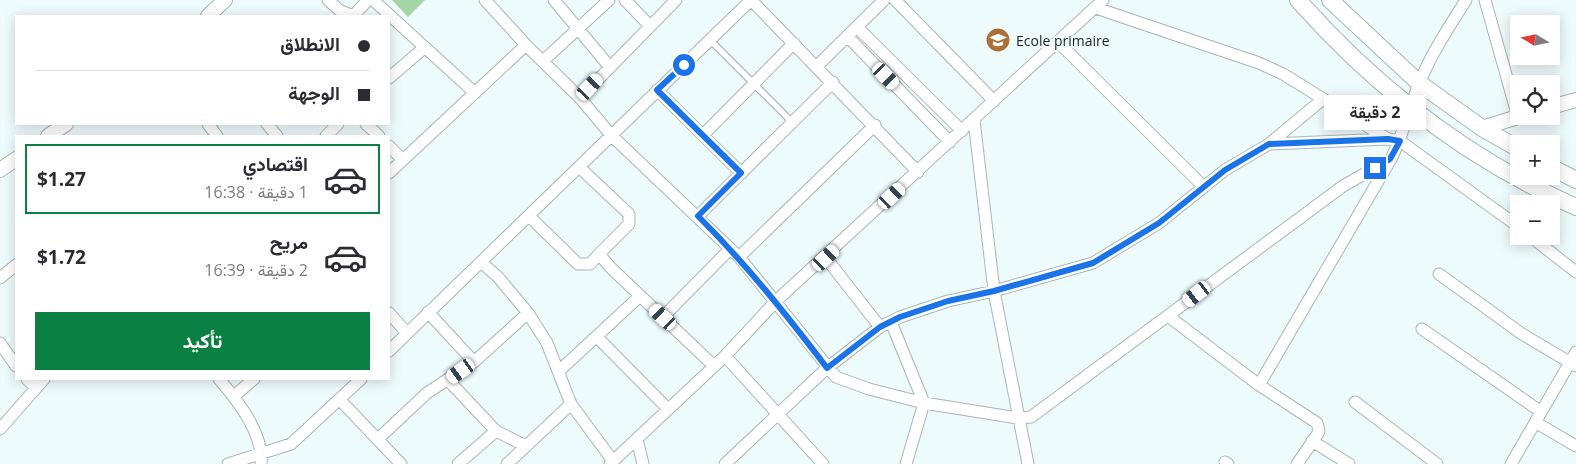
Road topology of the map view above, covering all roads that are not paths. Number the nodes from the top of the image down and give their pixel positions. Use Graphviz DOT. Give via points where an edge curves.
graph roads {
  1 [pos="225,0"];
  2 [pos="328,0"];
  3 [pos="368,0"];
  4 [pos="373,0"];
  5 [pos="485,0"];
  6 [pos="554,0"];
  7 [pos="609,0"];
  8 [pos="625,0"];
  9 [pos="676,0"];
  10 [pos="751,0"];
  11 [pos="884,0"];
  12 [pos="895,0"];
  13 [pos="1298,0"];
  14 [pos="1330,0"];
  15 [pos="1466,0"];
  16 [pos="1485,0"];
  17 [pos="1099,4"];
  18 [pos="209,15"];
  19 [pos="352,15"];
  20 [pos="355,15"];
  21 [pos="390,15"];
  22 [pos="390,15"];
  23 [pos="649,25"];
  24 [pos="857,27"];
  25 [pos="579,28"];
  26 [pos="847,36"];
  27 [pos="710,40"];
  28 [pos="1058,42"];
  29 [pos="794,43"];
  30 [pos="526,45"];
  31 [pos="425,47"];
  32 [pos="544,61"];
  33 [pos="609,66"];
  34 [pos="817,66"];
  35 [pos="390,77"];
  36 [pos="833,82"];
  37 [pos="1419,83"];
  38 [pos="754,84"];
  39 [pos="1510,84"];
  40 [pos="657,90"];
  41 [pos="475,93"];
  42 [pos="580,98"];
  43 [pos="1323,99"];
  44 [pos="1576,100"];
  45 [pos="994,101"];
  46 [pos="1560,104"];
  47 [pos="1411,107"];
  48 [pos="974,120"];
  49 [pos="1510,120"];
  50 [pos="792,122"];
  51 [pos="64,125"];
  52 [pos="268,125"];
  53 [pos="337,125"];
  54 [pos="367,125"];
  55 [pos="875,125"];
  56 [pos="1482,128"];
  57 [pos="962,132"];
  58 [pos="50,135"];
  59 [pos="276,135"];
  60 [pos="327,135"];
  61 [pos="378,135"];
  62 [pos="611,135"];
  63 [pos="703,135"];
  64 [pos="1388,139"];
  65 [pos="1400,141"];
  66 [pos="950,142"];
  67 [pos="1269,144"];
  68 [pos="1510,144"];
  69 [pos="390,147"];
  70 [pos="15,159"];
  71 [pos="1390,159"];
  72 [pos="403,160"];
  73 [pos="578,167"];
  74 [pos="0,170"];
  75 [pos="1560,171"];
  76 [pos="390,172"];
  77 [pos="918,172"];
  78 [pos="741,173"];
  79 [pos="1576,180"];
  80 [pos="1203,186"];
  81 [pos="1576,207"];
  82 [pos="529,216"];
  83 [pos="698,216"];
  84 [pos="1510,221"];
  85 [pos="1542,245"];
  86 [pos="730,249"];
  87 [pos="600,254"];
  88 [pos="739,257"];
  89 [pos="826,258"];
  90 [pos="481,262"];
  91 [pos="15,266"];
  92 [pos="1576,272"];
  93 [pos="1439,274"];
  94 [pos="0,278"];
  95 [pos="994,291"];
  96 [pos="640,296"];
  97 [pos="776,301"];
  98 [pos="428,312"];
  99 [pos="528,313"];
  100 [pos="390,314"];
  101 [pos="1168,316"];
  102 [pos="663,317"];
  103 [pos="886,324"];
  104 [pos="1422,328"];
  105 [pos="407,333"];
  106 [pos="598,337"];
  107 [pos="0,343"];
  108 [pos="390,350"];
  109 [pos="1576,352"];
  110 [pos="724,356"];
  111 [pos="474,362"];
  112 [pos="1573,364"];
  113 [pos="15,365"];
  114 [pos="714,366"];
  115 [pos="827,368"];
  116 [pos="559,371"];
  117 [pos="28,380"];
  118 [pos="43,380"];
  119 [pos="220,380"];
  120 [pos="253,380"];
  121 [pos="360,380"];
  122 [pos="448,380"];
  123 [pos="1259,385"];
  124 [pos="36,388"];
  125 [pos="234,396"];
  126 [pos="340,400"];
  127 [pos="1355,402"];
  128 [pos="924,403"];
  129 [pos="571,404"];
  130 [pos="668,409"];
  131 [pos="778,415"];
  132 [pos="1538,416"];
  133 [pos="1018,418"];
  134 [pos="0,429"];
  135 [pos="496,431"];
  136 [pos="378,439"];
  137 [pos="637,439"];
  138 [pos="1312,441"];
  139 [pos="526,446"];
  140 [pos="1576,446"];
  141 [pos="261,458"];
  142 [pos="612,462"];
  143 [pos="729,463"];
  144 [pos="228,464"];
  145 [pos="402,464"];
  146 [pos="458,464"];
  147 [pos="506,464"];
  148 [pos="643,464"];
  149 [pos="823,464"];
  150 [pos="906,464"];
  151 [pos="1028,464"];
  152 [pos="1297,464"];
  153 [pos="1349,464"];
  154 [pos="1437,464"];
  155 [pos="1512,464"];
  1 -- 18 [label="street"];
  2 -- 19 [label="street" via="339,10"];
  3 -- 20 [label="street"];
  4 -- 21 [label="street"];
  5 -- 30 [label="street"];
  6 -- 25 [label="street"];
  7 -- 25 [label="street"];
  8 -- 23 [label="street"];
  9 -- 23 [label="street"];
  10 -- 27 [label="street"];
  10 -- 29 [label="street"];
  11 -- 24 [label="street"];
  12 -- 45 [label="street"];
  13 -- 47 [label="main road" via="1331,38"];
  14 -- 37 [label="main road"];
  15 -- 37 [label="street" via="1437,45"];
  16 -- 39 [label="street"];
  17 -- 28 [label="street"];
  17 -- 43 [label="street" via="1259,63"];
  22 -- 31 [label="street"];
  23 -- 33 [label="street"];
  24 -- 26 [label="street"];
  24 -- 57 [label="street"];
  25 -- 32 [label="street"];
  25 -- 33 [label="street"];
  26 -- 34 [label="street"];
  26 -- 66 [label="street"];
  27 -- 38 [label="lane"];
  27 -- 40 [label="street"];
  28 -- 45 [label="street"];
  28 -- 80 [label="street"];
  29 -- 34 [label="street"];
  29 -- 38 [label="street"];
  30 -- 32 [label="street"];
  30 -- 41 [label="street"];
  31 -- 35 [label="street"];
  31 -- 41 [label="street"];
  32 -- 42 [label="street"];
  33 -- 42 [label="street"];
  34 -- 36 [label="street"];
  36 -- 50 [label="street"];
  36 -- 55 [label="street"];
  37 -- 47 [label="street"];
  37 -- 56 [label="main road"];
  38 -- 50 [label="lane"];
  38 -- 63 [label="street"];
  40 -- 62 [label="street"];
  40 -- 63 [label="street"];
  41 -- 72 [label="street"];
  42 -- 62 [label="street"];
  43 -- 64 [label="street"];
  43 -- 67 [label="street"];
  44 -- 46 [label="street"];
  45 -- 48 [label="street"];
  47 -- 65 [label="street"];
  47 -- 81 [label="main road" via="1470,151 1541,192"];
  48 -- 57 [label="street"];
  48 -- 95 [label="street"];
  49 -- 56 [label="street"];
  50 -- 78 [label="street"];
  51 -- 58 [label="street"];
  52 -- 59 [label="street"];
  53 -- 60 [label="street"];
  54 -- 61 [label="street"];
  55 -- 77 [label="street"];
  55 -- 88 [label="street"];
  56 -- 68 [label="main road"];
  57 -- 66 [label="street"];
  62 -- 73 [label="street"];
  62 -- 83 [label="street"];
  63 -- 78 [label="street"];
  64 -- 65 [label="street"];
  64 -- 67 [label="street"];
  65 -- 71 [label="street"];
  65 -- 84 [label="street"];
  66 -- 77 [label="street"];
  67 -- 80 [label="street"];
  69 -- 72 [label="street"];
  70 -- 74 [label="street"];
  71 -- 101 [label="street" via="1335,191"];
  71 -- 123 [label="street"];
  72 -- 76 [label="street"];
  73 -- 82 [label="street"];
  73 -- 87 [label="street" via="627,210 630,219"];
  75 -- 79 [label="main road"];
  77 -- 89 [label="street"];
  78 -- 83 [label="street"];
  80 -- 95 [label="street" via="1159,223 1100,260"];
  82 -- 87 [label="street" via="578,264 590,264"];
  82 -- 90 [label="street"];
  83 -- 86 [label="street"];
  85 -- 92 [label="street"];
  86 -- 88 [label="street"];
  86 -- 102 [label="street"];
  87 -- 96 [label="street"];
  88 -- 97 [label="street"];
  89 -- 97 [label="street"];
  89 -- 103 [label="street"];
  90 -- 98 [label="street"];
  90 -- 99 [label="street"];
  91 -- 94 [label="street"];
  93 -- 112 [label="street" via="1522,334"];
  95 -- 103 [label="street" via="948,301"];
  95 -- 133 [label="street"];
  96 -- 102 [label="street"];
  96 -- 106 [label="street"];
  97 -- 110 [label="street"];
  97 -- 115 [label="street"];
  98 -- 105 [label="street"];
  98 -- 111 [label="street"];
  99 -- 111 [label="street"];
  99 -- 116 [label="street" via="547,343"];
  100 -- 105 [label="street"];
  101 -- 123 [label="street"];
  101 -- 133 [label="street" via="1031,417"];
  102 -- 114 [label="street"];
  103 -- 115 [label="street"];
  103 -- 128 [label="street"];
  104 -- 132 [label="street"];
  105 -- 108 [label="street"];
  106 -- 116 [label="street"];
  106 -- 130 [label="street"];
  107 -- 113 [label="street"];
  109 -- 112 [label="street"];
  110 -- 114 [label="street"];
  110 -- 131 [label="street"];
  111 -- 122 [label="street"];
  112 -- 132 [label="street"];
  114 -- 130 [label="street"];
  115 -- 128 [label="street" via="836,377 850,383"];
  115 -- 131 [label="street"];
  116 -- 129 [label="street"];
  117 -- 124 [label="street"];
  118 -- 124 [label="street"];
  119 -- 125 [label="street"];
  120 -- 125 [label="street"];
  121 -- 126 [label="street"];
  122 -- 135 [label="street"];
  122 -- 136 [label="street" via="427,393"];
  123 -- 138 [label="street" via="1317,424 1319,431"];
  124 -- 134 [label="street"];
  125 -- 141 [label="street" via="258,441"];
  126 -- 136 [label="street"];
  126 -- 141 [label="street" via="291,444"];
  127 -- 154 [label="street"];
  128 -- 133 [label="street"];
  128 -- 150 [label="street"];
  129 -- 139 [label="street"];
  129 -- 142 [label="street"];
  130 -- 137 [label="street"];
  131 -- 143 [label="street"];
  131 -- 149 [label="street"];
  132 -- 140 [label="street"];
  132 -- 155 [label="street"];
  133 -- 151 [label="street"];
  135 -- 139 [label="street"];
  135 -- 146 [label="street"];
  136 -- 145 [label="street"];
  137 -- 142 [label="street"];
  137 -- 148 [label="street"];
  138 -- 152 [label="street"];
  138 -- 153 [label="street"];
  139 -- 147 [label="street"];
  141 -- 144 [label="street"];
}
